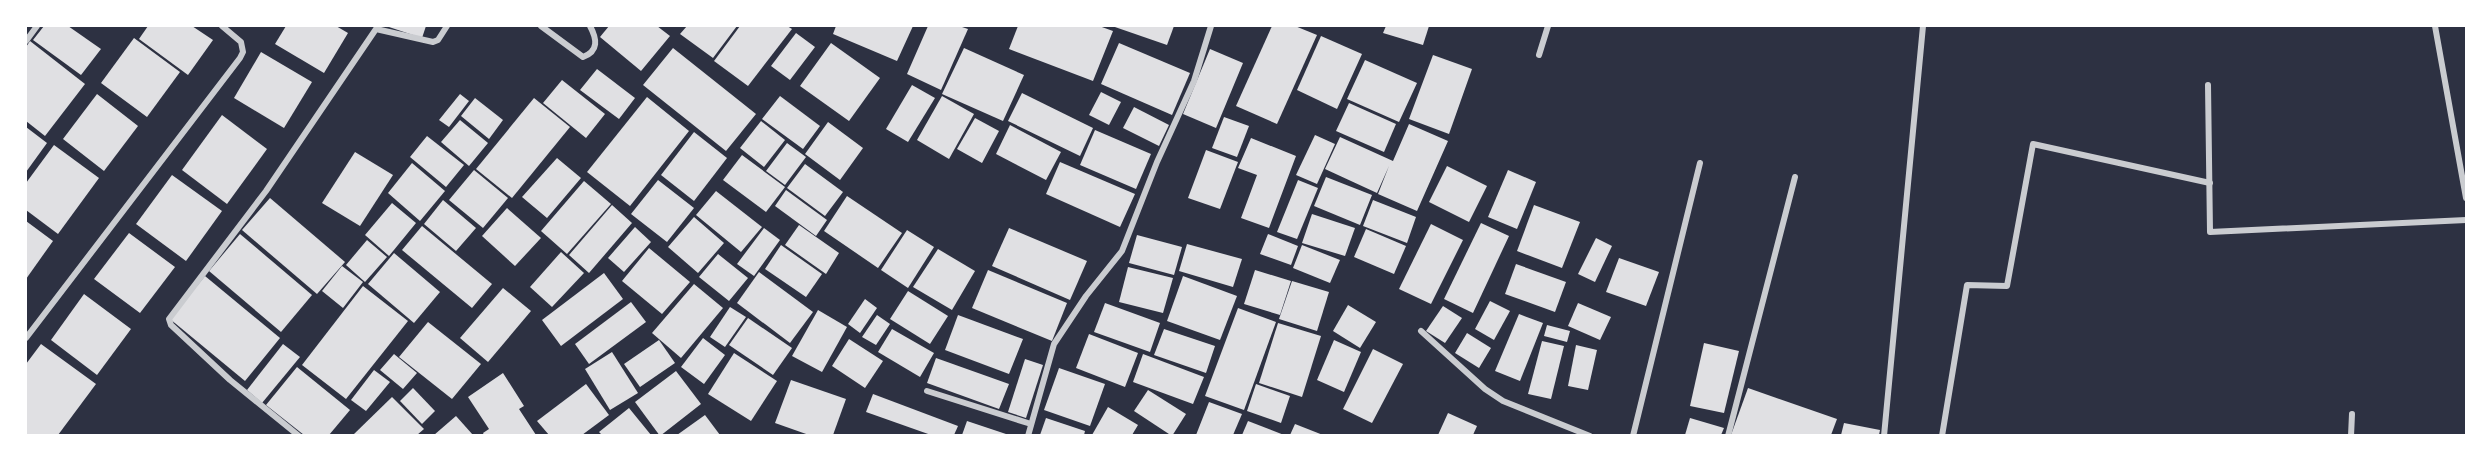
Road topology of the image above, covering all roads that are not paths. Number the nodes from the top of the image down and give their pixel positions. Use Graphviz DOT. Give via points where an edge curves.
graph roads {
  1 [pos="37,26"];
  2 [pos="222,26"];
  3 [pos="447,26"];
  4 [pos="541,26"];
  5 [pos="590,26"];
  6 [pos="1211,26"];
  7 [pos="1548,26"];
  8 [pos="1923,26"];
  9 [pos="2435,26"];
  10 [pos="26,41"];
  11 [pos="1539,55"];
  12 [pos="2208,85"];
  13 [pos="1700,163"];
  14 [pos="1795,177"];
  15 [pos="2210,183"];
  16 [pos="2466,198"];
  17 [pos="2466,220"];
  18 [pos="1421,331"];
  19 [pos="26,338"];
  20 [pos="927,391"];
  21 [pos="2352,414"];
  22 [pos="1031,424"];
  23 [pos="299,435"];
  24 [pos="1028,435"];
  25 [pos="1590,435"];
  26 [pos="1633,435"];
  27 [pos="1728,435"];
  28 [pos="1884,435"];
  29 [pos="1942,435"];
  30 [pos="2351,435"];
  1 -- 10 [label="street"];
  2 -- 19 [label="street" via="241,42 240,58"];
  3 -- 23 [label="street" via="433,42 376,28 266,191 169,319 230,380"];
  4 -- 5 [label="street" via="583,57 592,52 596,43"];
  6 -- 22 [label="street" via="1194,81 1129,236 1114,263 1059,333"];
  7 -- 11 [label="street"];
  8 -- 28 [label="street"];
  9 -- 16 [label="street"];
  12 -- 15 [label="street"];
  13 -- 26 [label="street"];
  14 -- 27 [label="street"];
  15 -- 17 [label="street" via="2211,232"];
  15 -- 29 [label="street" via="2033,144 2007,286 1967,285"];
  18 -- 25 [label="street" via="1503,401"];
  20 -- 22 [label="street"];
  21 -- 30 [label="street"];
  22 -- 24 [label="street"];
}
